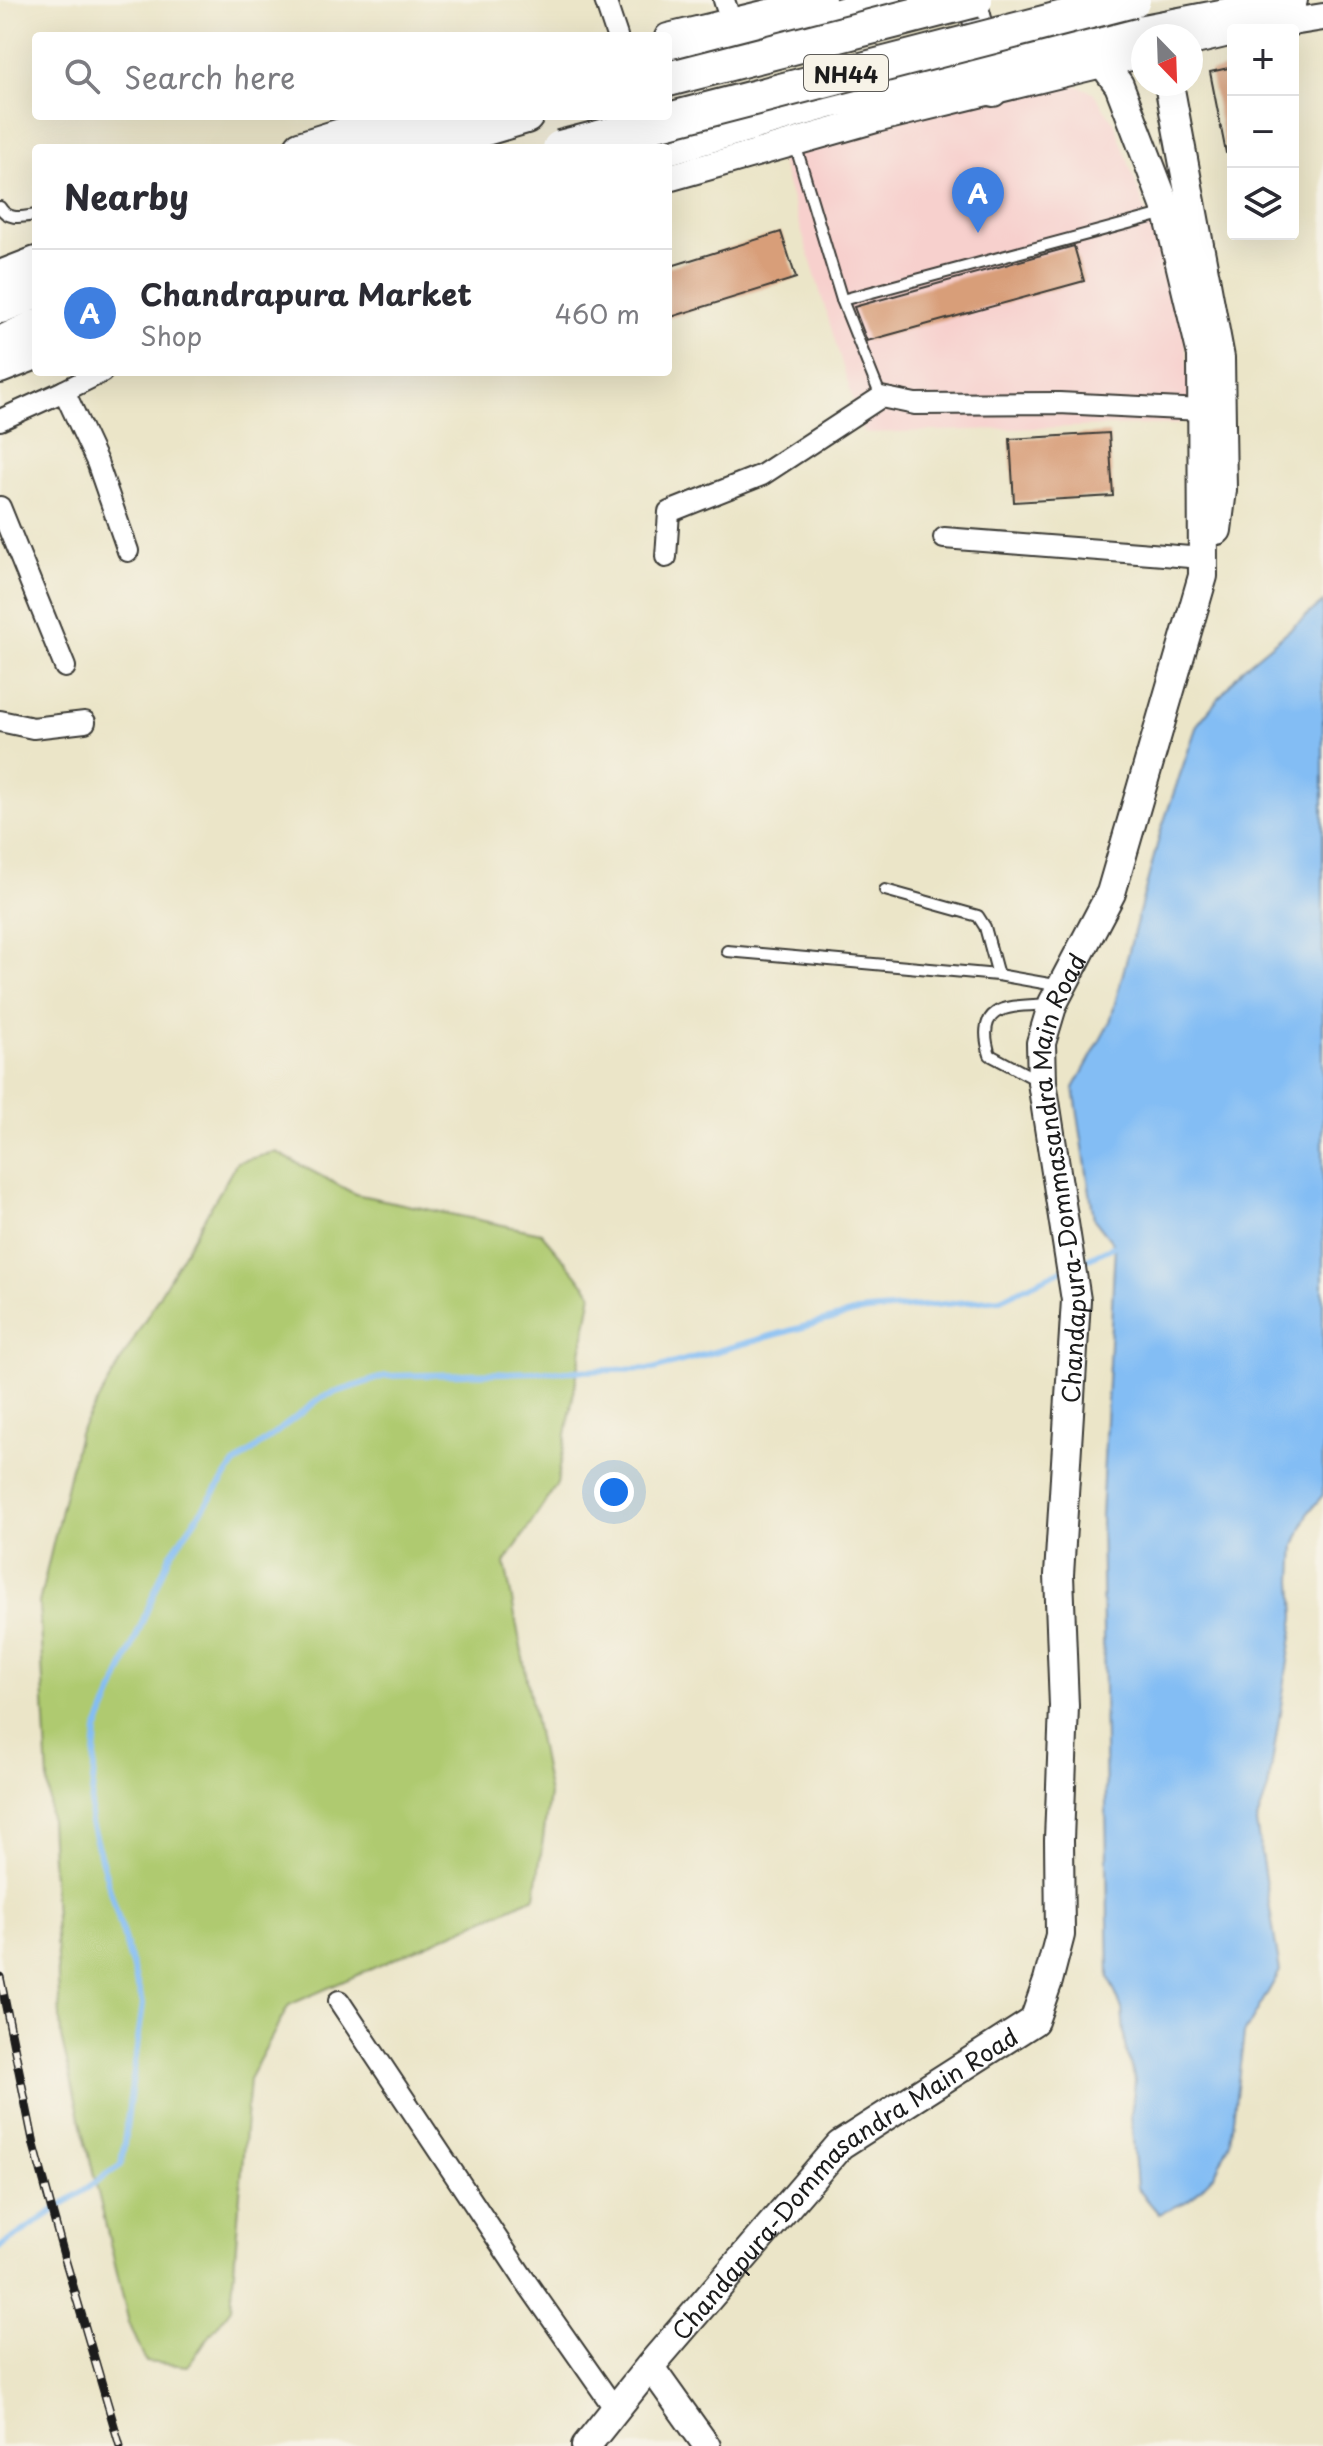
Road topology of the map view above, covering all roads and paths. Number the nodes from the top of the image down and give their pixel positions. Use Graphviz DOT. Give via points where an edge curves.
graph roads {
  1 [pos="605,0"];
  2 [pos="822,0"];
  3 [pos="886,0"];
  4 [pos="973,0"];
  5 [pos="1134,0"];
  6 [pos="1293,0"];
  7 [pos="1323,17"];
  8 [pos="731,21"];
  9 [pos="1150,24"];
  10 [pos="1190,24"];
  11 [pos="1279,24"];
  12 [pos="797,25"];
  13 [pos="616,32"];
  14 [pos="1227,33"];
  15 [pos="1131,35"];
  16 [pos="672,36"];
  17 [pos="1203,39"];
  18 [pos="1087,41"];
  19 [pos="672,57"];
  20 [pos="1131,57"];
  21 [pos="1105,64"];
  22 [pos="672,78"];
  23 [pos="991,80"];
  24 [pos="1171,96"];
  25 [pos="819,107"];
  26 [pos="672,119"];
  27 [pos="379,120"];
  28 [pos="441,120"];
  29 [pos="512,120"];
  30 [pos="669,120"];
  31 [pos="794,142"];
  32 [pos="302,144"];
  33 [pos="358,144"];
  34 [pos="432,144"];
  35 [pos="576,144"];
  36 [pos="672,149"];
  37 [pos="672,177"];
  38 [pos="0,207"];
  39 [pos="1168,213"];
  40 [pos="32,216"];
  41 [pos="32,263"];
  42 [pos="0,275"];
  43 [pos="32,293"];
  44 [pos="842,300"];
  45 [pos="0,306"];
  46 [pos="32,329"];
  47 [pos="0,344"];
  48 [pos="32,357"];
  49 [pos="0,369"];
  50 [pos="94,376"];
  51 [pos="64,391"];
  52 [pos="881,397"];
  53 [pos="1202,410"];
  54 [pos="0,420"];
  55 [pos="0,507"];
  56 [pos="944,538"];
  57 [pos="128,551"];
  58 [pos="666,557"];
  59 [pos="1203,567"];
  60 [pos="65,667"];
  61 [pos="0,721"];
  62 [pos="85,722"];
  63 [pos="885,890"];
  64 [pos="727,951"];
  65 [pos="998,975"];
  66 [pos="1058,995"];
  67 [pos="1042,1082"];
  68 [pos="339,2001"];
  69 [pos="650,2366"];
  70 [pos="615,2409"];
  71 [pos="586,2446"];
  72 [pos="707,2446"];
  1 -- 13 [label="street"];
  2 -- 8 [label="street"];
  3 -- 12 [label="main road"];
  4 -- 22 [label="highway, NH44, bridge"];
  4 -- 23 [label="main road"];
  5 -- 9 [label="main road"];
  5 -- 26 [label="highway, NH44, bridge"];
  6 -- 10 [label="main road"];
  7 -- 11 [label="street"];
  8 -- 12 [label="main road"];
  8 -- 16 [label="street"];
  8 -- 19 [label="main road"];
  12 -- 25 [label="main road"];
  14 -- 17 [label="street"];
  15 -- 18 [label="main road"];
  18 -- 21 [label="main road, Chandapura-Dommasandra Main Road"];
  18 -- 23 [label="main road"];
  20 -- 21 [label="street"];
  21 -- 23 [label="street"];
  21 -- 39 [label="main road, Chandapura-Dommasandra Main Road" via="1119,85"];
  23 -- 25 [label="main road"];
  23 -- 31 [label="street" via="924,106"];
  24 -- 59 [label="main road" via="1220,358 1222,490 1217,529"];
  25 -- 36 [label="main road"];
  27 -- 32 [label="street"];
  28 -- 33 [label="main road"];
  29 -- 34 [label="highway"];
  30 -- 35 [label="highway, NH44, bridge"];
  31 -- 37 [label="street"];
  31 -- 44 [label="lane"];
  38 -- 40 [label="lane" via="13,218"];
  39 -- 44 [label="lane"];
  39 -- 53 [label="main road, Chandapura-Dommasandra Main Road" via="1202,355"];
  41 -- 42 [label="main road"];
  43 -- 45 [label="highway"];
  44 -- 52 [label="lane"];
  46 -- 47 [label="highway"];
  48 -- 49 [label="main road"];
  50 -- 51 [label="street"];
  51 -- 54 [label="street"];
  51 -- 57 [label="street" via="97,462"];
  52 -- 53 [label="street" via="915,404 1059,403"];
  52 -- 58 [label="street" via="762,475 669,512"];
  53 -- 59 [label="main road, Chandapura-Dommasandra Main Road"];
  55 -- 60 [label="street"];
  56 -- 59 [label="street"];
  59 -- 66 [label="main road, Chandapura-Dommasandra Main Road" via="1111,893"];
  61 -- 62 [label="street" via="33,728"];
  63 -- 65 [label="lane" via="978,916"];
  64 -- 65 [label="lane"];
  65 -- 66 [label="lane"];
  66 -- 67 [label="main road, Chandapura-Dommasandra Main Road" via="1041,1043"];
  66 -- 67 [label="lane" via="1002,1008 990,1018 984,1036 990,1055"];
  67 -- 69 [label="main road, Chandapura-Dommasandra Main Road" via="1076,1300 1059,1575 1064,1706 1060,1935 1048,1981 1034,2021 840,2145"];
  68 -- 70 [label="street"];
  69 -- 70 [label="main road, Chandapura-Dommasandra Main Road"];
  69 -- 72 [label="street"];
  70 -- 71 [label="main road, Chandapura-Dommasandra Main Road"];
}
